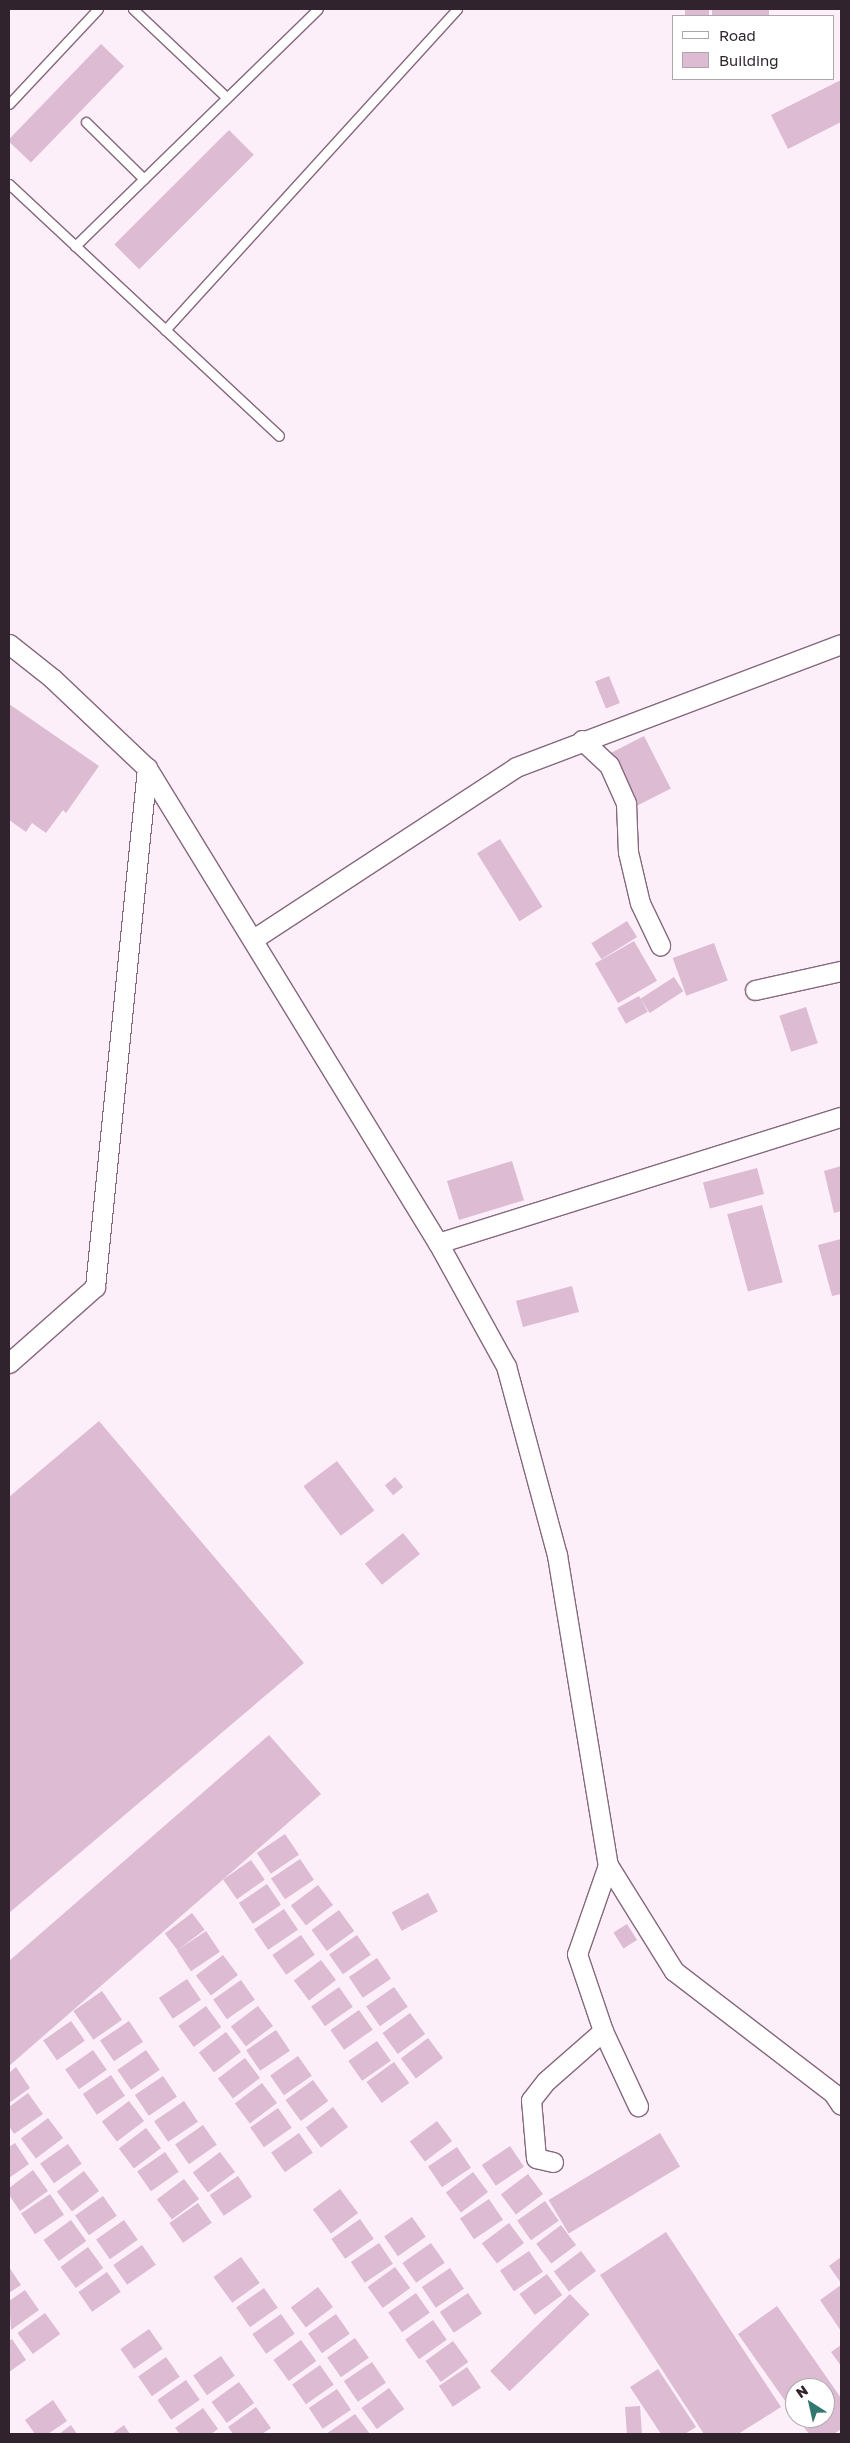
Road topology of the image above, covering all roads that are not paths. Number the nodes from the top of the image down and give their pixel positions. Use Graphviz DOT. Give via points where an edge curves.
graph roads {
  1 [pos="98,9"];
  2 [pos="134,9"];
  3 [pos="318,9"];
  4 [pos="457,9"];
  5 [pos="227,98"];
  6 [pos="9,104"];
  7 [pos="86,122"];
  8 [pos="144,179"];
  9 [pos="9,184"];
  10 [pos="75,246"];
  11 [pos="165,330"];
  12 [pos="279,436"];
  13 [pos="9,644"];
  14 [pos="841,644"];
  15 [pos="582,740"];
  16 [pos="147,768"];
  17 [pos="255,938"];
  18 [pos="660,945"];
  19 [pos="841,971"];
  20 [pos="756,990"];
  21 [pos="841,1117"];
  22 [pos="438,1243"];
  23 [pos="9,1363"];
  24 [pos="608,1865"];
  25 [pos="603,2031"];
  26 [pos="841,2105"];
  27 [pos="638,2106"];
  28 [pos="553,2162"];
  1 -- 6 [label="lane"];
  2 -- 5 [label="lane"];
  3 -- 5 [label="lane"];
  4 -- 11 [label="lane"];
  5 -- 8 [label="lane"];
  7 -- 8 [label="lane"];
  8 -- 10 [label="lane"];
  9 -- 10 [label="lane"];
  10 -- 11 [label="lane"];
  11 -- 12 [label="lane"];
  13 -- 16 [label="street" via="52,678"];
  14 -- 15 [label="street"];
  15 -- 17 [label="street" via="516,767"];
  15 -- 18 [label="street" via="609,765 626,803 628,852 640,903"];
  16 -- 17 [label="street"];
  16 -- 23 [label="street" via="95,1287"];
  17 -- 22 [label="street"];
  19 -- 20 [label="street"];
  21 -- 22 [label="street"];
  22 -- 24 [label="street" via="506,1366 557,1555"];
  24 -- 25 [label="street" via="577,1954"];
  24 -- 26 [label="street" via="674,1971 832,2093"];
  25 -- 27 [label="street"];
  25 -- 28 [label="street" via="546,2081 531,2100 536,2158"];
}
